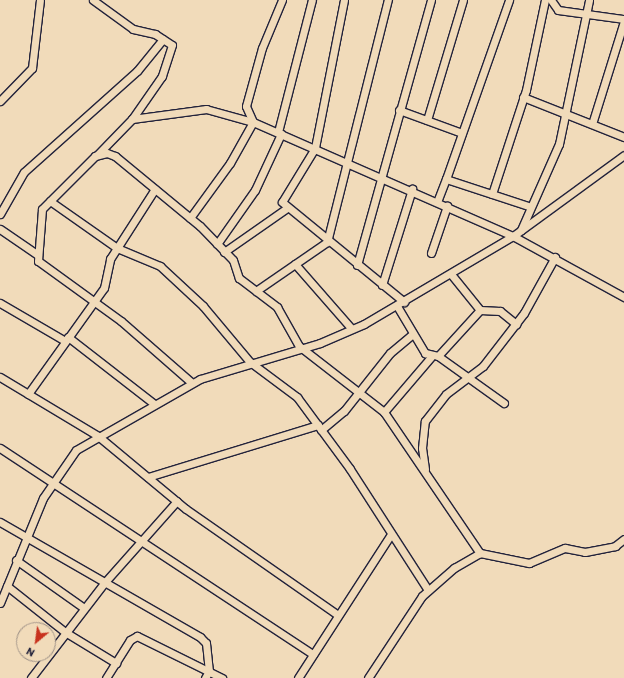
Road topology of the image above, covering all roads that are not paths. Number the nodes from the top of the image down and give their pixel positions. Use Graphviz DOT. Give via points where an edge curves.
graph roads {
  1 [pos="40,0"];
  2 [pos="93,0"];
  3 [pos="282,0"];
  4 [pos="312,0"];
  5 [pos="344,0"];
  6 [pos="388,0"];
  7 [pos="431,0"];
  8 [pos="462,0"];
  9 [pos="508,0"];
  10 [pos="545,0"];
  11 [pos="551,0"];
  12 [pos="588,0"];
  13 [pos="584,16"];
  14 [pos="624,20"];
  15 [pos="163,39"];
  16 [pos="523,98"];
  17 [pos="0,101"];
  18 [pos="399,110"];
  19 [pos="566,114"];
  20 [pos="132,119"];
  21 [pos="427,120"];
  22 [pos="253,122"];
  23 [pos="592,124"];
  24 [pos="280,133"];
  25 [pos="462,133"];
  26 [pos="624,137"];
  27 [pos="315,148"];
  28 [pos="624,155"];
  29 [pos="95,156"];
  30 [pos="346,161"];
  31 [pos="380,175"];
  32 [pos="446,179"];
  33 [pos="155,189"];
  34 [pos="412,189"];
  35 [pos="492,194"];
  36 [pos="50,201"];
  37 [pos="437,202"];
  38 [pos="447,206"];
  39 [pos="530,207"];
  40 [pos="287,208"];
  41 [pos="0,214"];
  42 [pos="190,218"];
  43 [pos="0,229"];
  44 [pos="521,230"];
  45 [pos="513,236"];
  46 [pos="327,242"];
  47 [pos="217,244"];
  48 [pos="117,248"];
  49 [pos="224,252"];
  50 [pos="431,253"];
  51 [pos="38,256"];
  52 [pos="554,258"];
  53 [pos="295,264"];
  54 [pos="357,265"];
  55 [pos="451,274"];
  56 [pos="382,285"];
  57 [pos="256,291"];
  58 [pos="624,297"];
  59 [pos="94,301"];
  60 [pos="404,302"];
  61 [pos="0,303"];
  62 [pos="397,306"];
  63 [pos="480,310"];
  64 [pos="516,324"];
  65 [pos="352,329"];
  66 [pos="413,334"];
  67 [pos="67,339"];
  68 [pos="299,346"];
  69 [pos="435,357"];
  70 [pos="250,362"];
  71 [pos="0,377"];
  72 [pos="466,379"];
  73 [pos="192,383"];
  74 [pos="361,392"];
  75 [pos="28,394"];
  76 [pos="153,403"];
  77 [pos="504,403"];
  78 [pos="384,412"];
  79 [pos="319,427"];
  80 [pos="98,436"];
  81 [pos="0,448"];
  82 [pos="425,472"];
  83 [pos="148,477"];
  84 [pos="54,480"];
  85 [pos="177,501"];
  86 [pos="0,522"];
  87 [pos="391,534"];
  88 [pos="26,536"];
  89 [pos="624,539"];
  90 [pos="142,540"];
  91 [pos="480,553"];
  92 [pos="16,560"];
  93 [pos="105,582"];
  94 [pos="7,586"];
  95 [pos="428,590"];
  96 [pos="0,603"];
  97 [pos="84,608"];
  98 [pos="338,615"];
  99 [pos="65,632"];
  100 [pos="313,654"];
  101 [pos="116,663"];
  102 [pos="207,675"];
  103 [pos="32,678"];
  104 [pos="106,678"];
  105 [pos="222,678"];
  106 [pos="298,678"];
  107 [pos="368,678"];
  1 -- 17 [label="street" via="32,68"];
  2 -- 15 [label="street" via="133,29"];
  3 -- 22 [label="street" via="262,48 246,106"];
  4 -- 24 [label="street"];
  5 -- 27 [label="street"];
  6 -- 30 [label="street"];
  7 -- 18 [label="street"];
  8 -- 21 [label="street"];
  9 -- 25 [label="street"];
  10 -- 16 [label="street"];
  11 -- 13 [label="street" via="558,10"];
  12 -- 13 [label="street"];
  13 -- 14 [label="street"];
  13 -- 19 [label="street"];
  14 -- 23 [label="street"];
  15 -- 20 [label="street" via="172,45 162,76"];
  15 -- 41 [label="street" via="137,71 24,172"];
  16 -- 19 [label="street"];
  16 -- 35 [label="street"];
  18 -- 21 [label="street"];
  18 -- 31 [label="street"];
  19 -- 23 [label="street"];
  19 -- 39 [label="street" via="559,144"];
  20 -- 22 [label="street" via="206,108"];
  20 -- 29 [label="street"];
  21 -- 25 [label="street"];
  22 -- 24 [label="street"];
  22 -- 42 [label="street" via="230,164"];
  23 -- 26 [label="street"];
  24 -- 27 [label="street"];
  24 -- 47 [label="street" via="255,190"];
  25 -- 32 [label="street"];
  27 -- 30 [label="street"];
  27 -- 40 [label="street" via="282,202"];
  28 -- 44 [label="street"];
  29 -- 33 [label="street" via="106,153 115,156"];
  29 -- 36 [label="street"];
  30 -- 31 [label="street"];
  30 -- 46 [label="street"];
  31 -- 34 [label="street"];
  31 -- 54 [label="street"];
  32 -- 35 [label="street"];
  32 -- 37 [label="street"];
  33 -- 42 [label="street"];
  33 -- 48 [label="street"];
  34 -- 37 [label="street"];
  34 -- 56 [label="street"];
  35 -- 39 [label="street"];
  36 -- 48 [label="street"];
  36 -- 51 [label="street" via="42,209"];
  37 -- 38 [label="street"];
  38 -- 45 [label="street"];
  38 -- 50 [label="street"];
  39 -- 44 [label="street"];
  40 -- 46 [label="street"];
  40 -- 49 [label="street"];
  42 -- 47 [label="street"];
  43 -- 51 [label="street"];
  44 -- 45 [label="street"];
  45 -- 52 [label="street"];
  45 -- 55 [label="street"];
  46 -- 53 [label="street"];
  46 -- 54 [label="street"];
  47 -- 49 [label="street"];
  48 -- 59 [label="street" via="110,259 104,288"];
  48 -- 70 [label="street" via="160,266 203,306"];
  49 -- 57 [label="street" via="233,260 239,278"];
  51 -- 59 [label="street" via="38,261"];
  52 -- 58 [label="street"];
  52 -- 64 [label="street"];
  53 -- 57 [label="street"];
  53 -- 65 [label="street"];
  54 -- 56 [label="street"];
  55 -- 60 [label="street"];
  55 -- 63 [label="street"];
  56 -- 60 [label="street"];
  57 -- 68 [label="street" via="277,307"];
  59 -- 67 [label="street"];
  59 -- 73 [label="street"];
  60 -- 62 [label="street"];
  61 -- 67 [label="street"];
  62 -- 65 [label="street"];
  62 -- 66 [label="street"];
  63 -- 64 [label="street" via="500,311"];
  63 -- 69 [label="street"];
  64 -- 72 [label="street" via="483,366"];
  65 -- 68 [label="street" via="320,343"];
  66 -- 69 [label="street"];
  66 -- 74 [label="street" via="390,353"];
  67 -- 75 [label="street"];
  67 -- 76 [label="street"];
  68 -- 70 [label="street"];
  68 -- 74 [label="street"];
  69 -- 72 [label="street"];
  69 -- 78 [label="street"];
  70 -- 73 [label="street"];
  70 -- 79 [label="street" via="297,397"];
  71 -- 75 [label="street"];
  72 -- 77 [label="street"];
  72 -- 82 [label="street" via="446,394 425,421 422,448"];
  73 -- 76 [label="street"];
  74 -- 78 [label="street"];
  74 -- 79 [label="street"];
  75 -- 80 [label="street"];
  76 -- 80 [label="street"];
  78 -- 82 [label="street"];
  79 -- 83 [label="street"];
  79 -- 87 [label="street"];
  80 -- 83 [label="street"];
  80 -- 84 [label="street" via="70,456"];
  81 -- 84 [label="street"];
  82 -- 91 [label="street"];
  83 -- 85 [label="street"];
  84 -- 88 [label="street"];
  84 -- 90 [label="street"];
  85 -- 90 [label="street"];
  85 -- 98 [label="street"];
  86 -- 88 [label="street"];
  87 -- 95 [label="street"];
  87 -- 98 [label="street"];
  88 -- 92 [label="street"];
  88 -- 93 [label="street"];
  89 -- 91 [label="street" via="615,546 585,552 565,548 529,563"];
  90 -- 93 [label="street"];
  90 -- 100 [label="street"];
  91 -- 95 [label="street" via="454,568"];
  92 -- 94 [label="street"];
  92 -- 97 [label="street"];
  93 -- 97 [label="street"];
  93 -- 102 [label="street" via="200,637 206,643"];
  94 -- 96 [label="street"];
  94 -- 99 [label="street"];
  95 -- 107 [label="street"];
  97 -- 99 [label="street"];
  98 -- 100 [label="street"];
  99 -- 101 [label="street"];
  99 -- 103 [label="street"];
  100 -- 106 [label="street"];
  101 -- 102 [label="street" via="130,640 137,636"];
  101 -- 104 [label="street"];
  102 -- 105 [label="street"];
}
